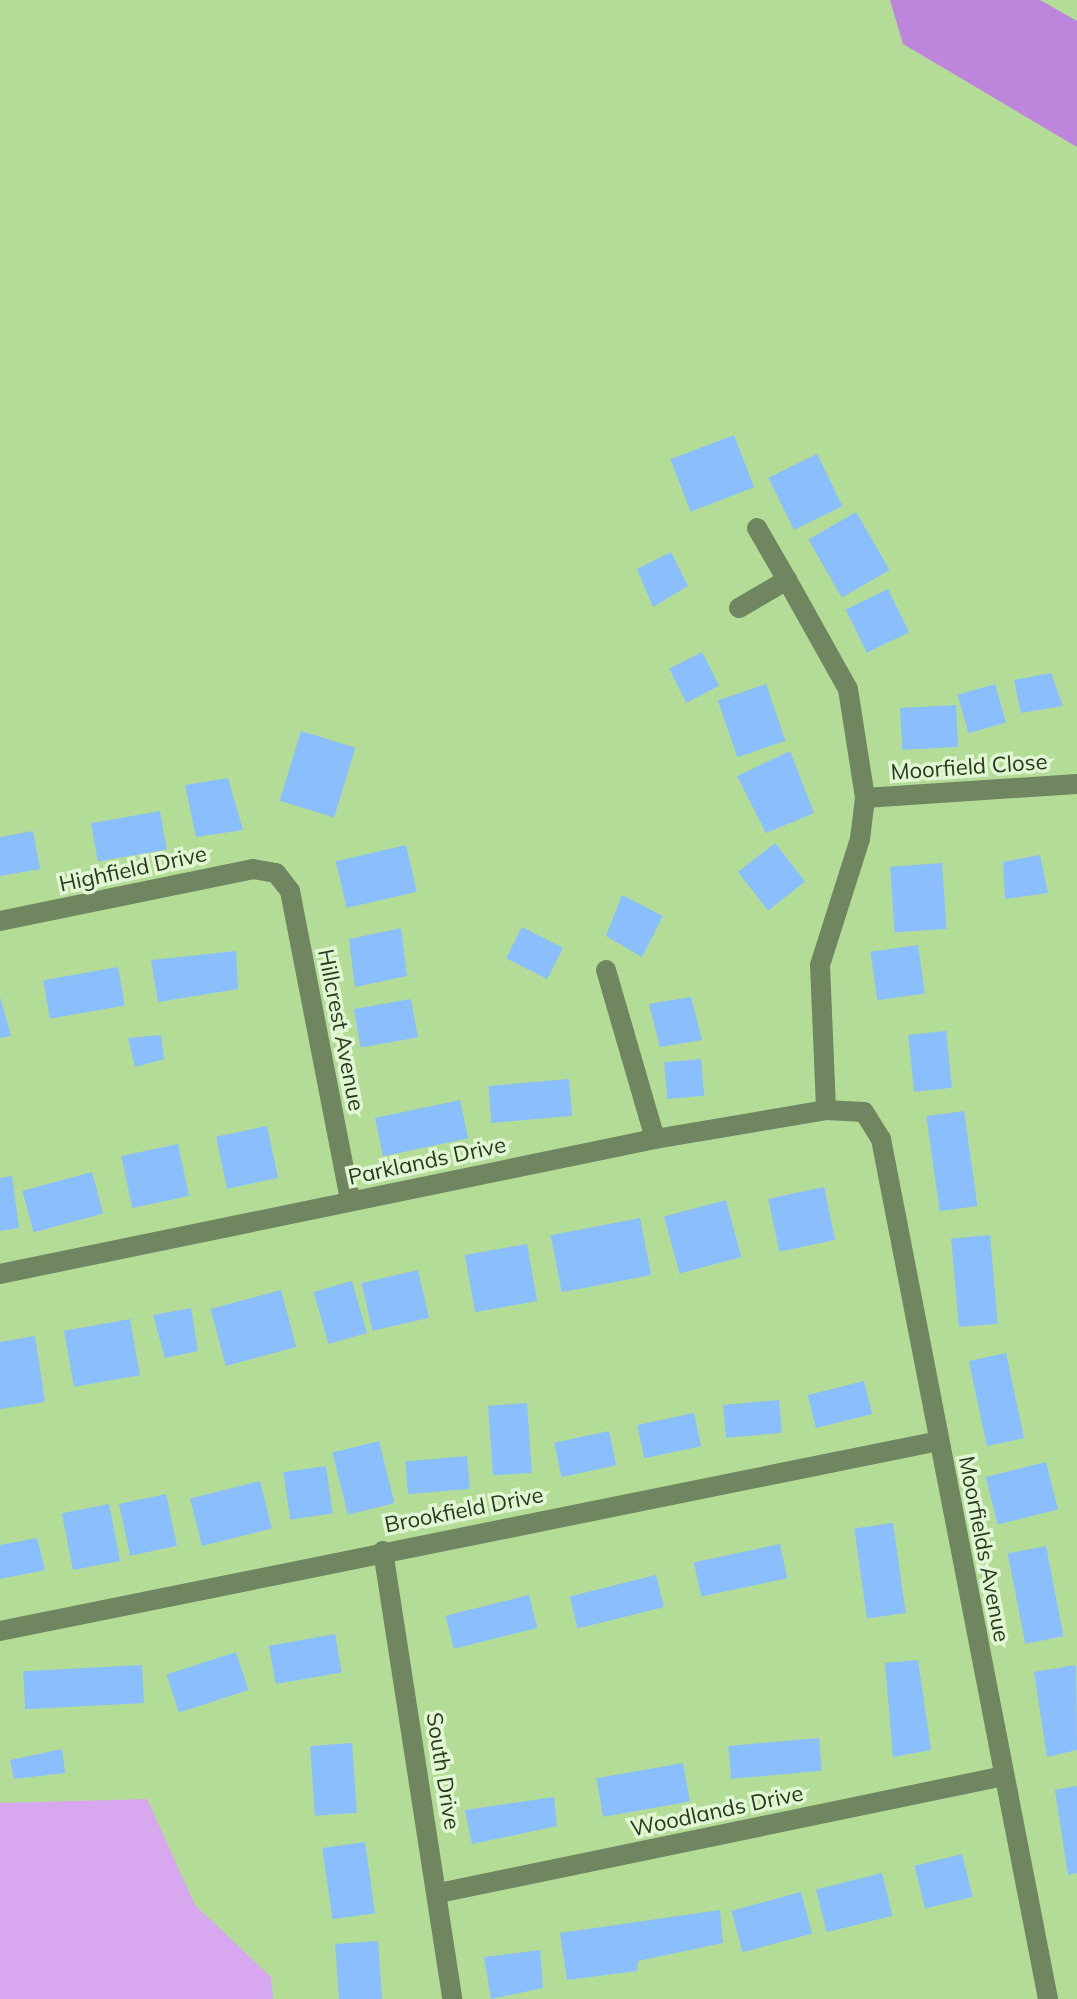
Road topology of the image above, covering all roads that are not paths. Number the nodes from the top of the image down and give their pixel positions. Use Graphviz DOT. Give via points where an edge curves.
graph roads {
  1 [pos="757,528"];
  2 [pos="787,580"];
  3 [pos="739,608"];
  4 [pos="1077,784"];
  5 [pos="865,798"];
  6 [pos="276,873"];
  7 [pos="0,921"];
  8 [pos="606,970"];
  9 [pos="826,1110"];
  10 [pos="864,1112"];
  11 [pos="655,1139"];
  12 [pos="350,1201"];
  13 [pos="0,1274"];
  14 [pos="939,1441"];
  15 [pos="383,1551"];
  16 [pos="0,1631"];
  17 [pos="1004,1776"];
  18 [pos="439,1893"];
  19 [pos="452,1999"];
  20 [pos="1048,1999"];
  1 -- 2 [label="street, Moorfield Close"];
  2 -- 3 [label="street"];
  2 -- 5 [label="street, Moorfield Close" via="848,689"];
  4 -- 5 [label="street, Moorfield Close"];
  5 -- 9 [label="street, Moorfield Close" via="860,839 820,965"];
  6 -- 7 [label="street, Highfield Drive" via="253,869"];
  6 -- 12 [label="street, Hillcrest Avenue" via="290,891"];
  8 -- 11 [label="street"];
  9 -- 10 [label="street, Parklands Drive"];
  9 -- 11 [label="street, Parklands Drive"];
  10 -- 14 [label="street, Moorfields Avenue" via="881,1139"];
  11 -- 12 [label="street, Parklands Drive"];
  12 -- 13 [label="street, Parklands Drive"];
  14 -- 15 [label="street, Brookfield Drive"];
  14 -- 17 [label="street, Moorfields Avenue"];
  15 -- 16 [label="street, Brookfield Drive"];
  15 -- 18 [label="street, South Drive"];
  17 -- 18 [label="street, Woodlands Drive"];
  17 -- 20 [label="street, Moorfields Avenue"];
  18 -- 19 [label="street, South Drive"];
}
